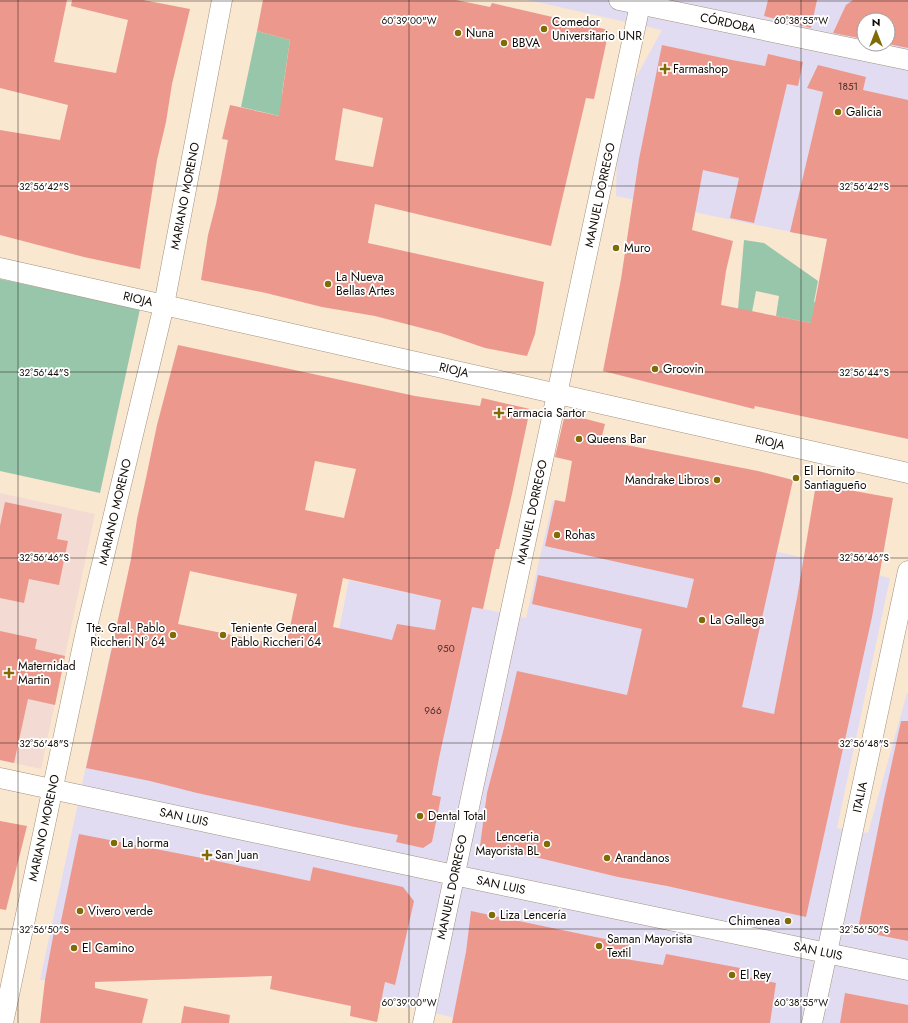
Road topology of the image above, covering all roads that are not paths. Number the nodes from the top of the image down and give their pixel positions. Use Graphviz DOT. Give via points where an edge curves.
graph roads {
  1 [pos="222,0"];
  2 [pos="619,0"];
  3 [pos="640,2"];
  4 [pos="908,60"];
  5 [pos="0,268"];
  6 [pos="164,305"];
  7 [pos="558,394"];
  8 [pos="908,473"];
  9 [pos="908,571"];
  10 [pos="0,778"];
  11 [pos="53,789"];
  12 [pos="454,876"];
  13 [pos="827,953"];
  14 [pos="908,970"];
  15 [pos="3,1023"];
  16 [pos="423,1023"];
  17 [pos="812,1023"];
  1 -- 6 [label="street, MARIANO MORENO"];
  2 -- 3 [label="street, CÓRDOBA"];
  3 -- 4 [label="street, CÓRDOBA"];
  3 -- 7 [label="street, MANUEL DORREGO"];
  5 -- 6 [label="street, RIOJA"];
  6 -- 7 [label="street, RIOJA"];
  6 -- 11 [label="street, MARIANO MORENO" via="86,631"];
  7 -- 8 [label="street, RIOJA"];
  7 -- 12 [label="street, MANUEL DORREGO"];
  9 -- 13 [label="street, ITALIA"];
  10 -- 11 [label="street, SAN LUIS"];
  11 -- 12 [label="street, SAN LUIS"];
  11 -- 15 [label="street, MARIANO MORENO"];
  12 -- 13 [label="street, SAN LUIS"];
  12 -- 16 [label="street, MANUEL DORREGO"];
  13 -- 14 [label="street, SAN LUIS"];
  13 -- 17 [label="street, ITALIA"];
}
